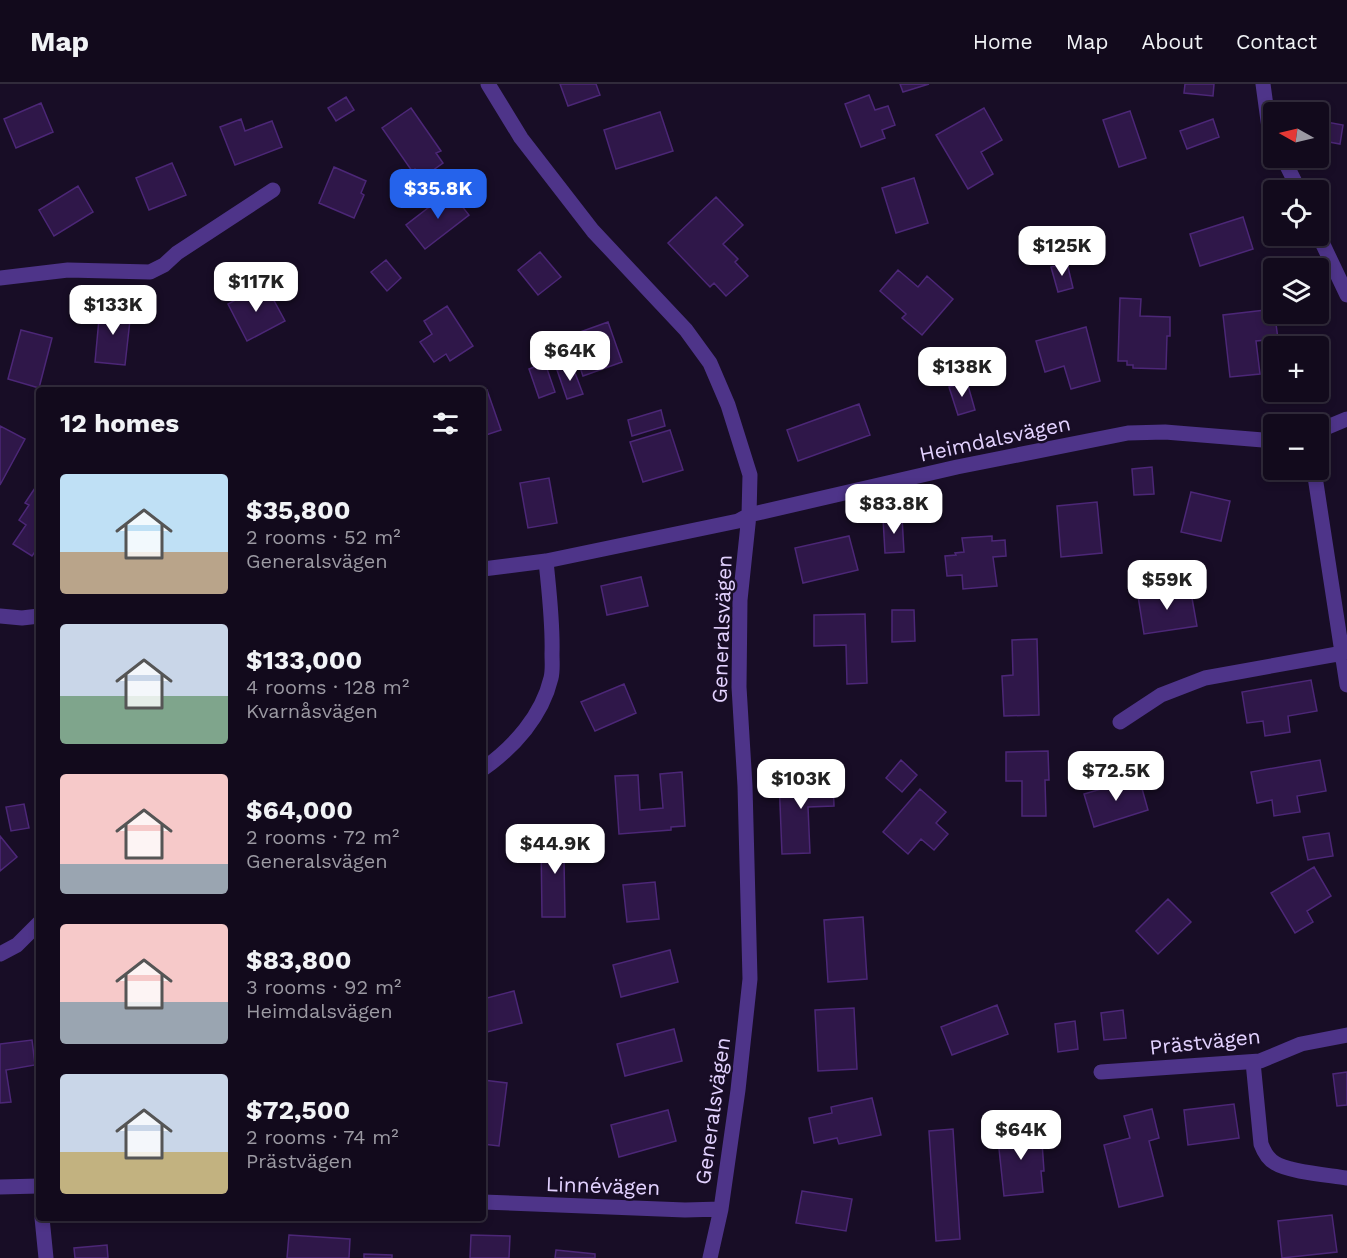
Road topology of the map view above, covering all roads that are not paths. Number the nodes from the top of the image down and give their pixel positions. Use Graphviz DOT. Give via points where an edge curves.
graph roads {
  1 [pos="488,84"];
  2 [pos="1263,84"];
  3 [pos="1265,102"];
  4 [pos="273,190"];
  5 [pos="1324,246"];
  6 [pos="0,278"];
  7 [pos="1347,295"];
  8 [pos="1347,419"];
  9 [pos="1329,426"];
  10 [pos="1263,440"];
  11 [pos="1316,480"];
  12 [pos="749,515"];
  13 [pos="546,561"];
  14 [pos="486,569"];
  15 [pos="0,616"];
  16 [pos="36,616"];
  17 [pos="1343,653"];
  18 [pos="1347,685"];
  19 [pos="1120,722"];
  20 [pos="486,767"];
  21 [pos="36,926"];
  22 [pos="0,954"];
  23 [pos="1347,1035"];
  24 [pos="1253,1062"];
  25 [pos="1101,1072"];
  26 [pos="1347,1178"];
  27 [pos="36,1186"];
  28 [pos="0,1187"];
  29 [pos="486,1202"];
  30 [pos="721,1209"];
  31 [pos="42,1221"];
  32 [pos="46,1258"];
  33 [pos="710,1258"];
  1 -- 12 [label="street, Generalsvägen" via="520,138 593,231 686,330 710,363 750,475"];
  2 -- 3 [label="street"];
  4 -- 6 [label="street" via="150,272 68,270"];
  5 -- 7 [label="street"];
  8 -- 9 [label="street"];
  10 -- 12 [label="street, Heimdalsvägen" via="1128,433"];
  11 -- 17 [label="street"];
  12 -- 13 [label="street, Heimdalsvägen" via="738,521"];
  12 -- 30 [label="street, Generalsvägen" via="740,600 739,687 750,979"];
  13 -- 14 [label="street, Heimdalsvägen"];
  13 -- 20 [label="street" via="553,634 552,676 543,702 520,737"];
  15 -- 16 [label="street"];
  17 -- 18 [label="street"];
  17 -- 19 [label="street" via="1205,678 1161,695"];
  21 -- 22 [label="street"];
  23 -- 24 [label="street, Prästvägen" via="1301,1044"];
  24 -- 25 [label="street, Prästvägen"];
  24 -- 26 [label="street" via="1261,1144 1266,1155 1288,1168"];
  27 -- 28 [label="street"];
  29 -- 30 [label="street, Linnévägen"];
  30 -- 33 [label="street, Generalsvägen"];
  31 -- 32 [label="street"];
}
